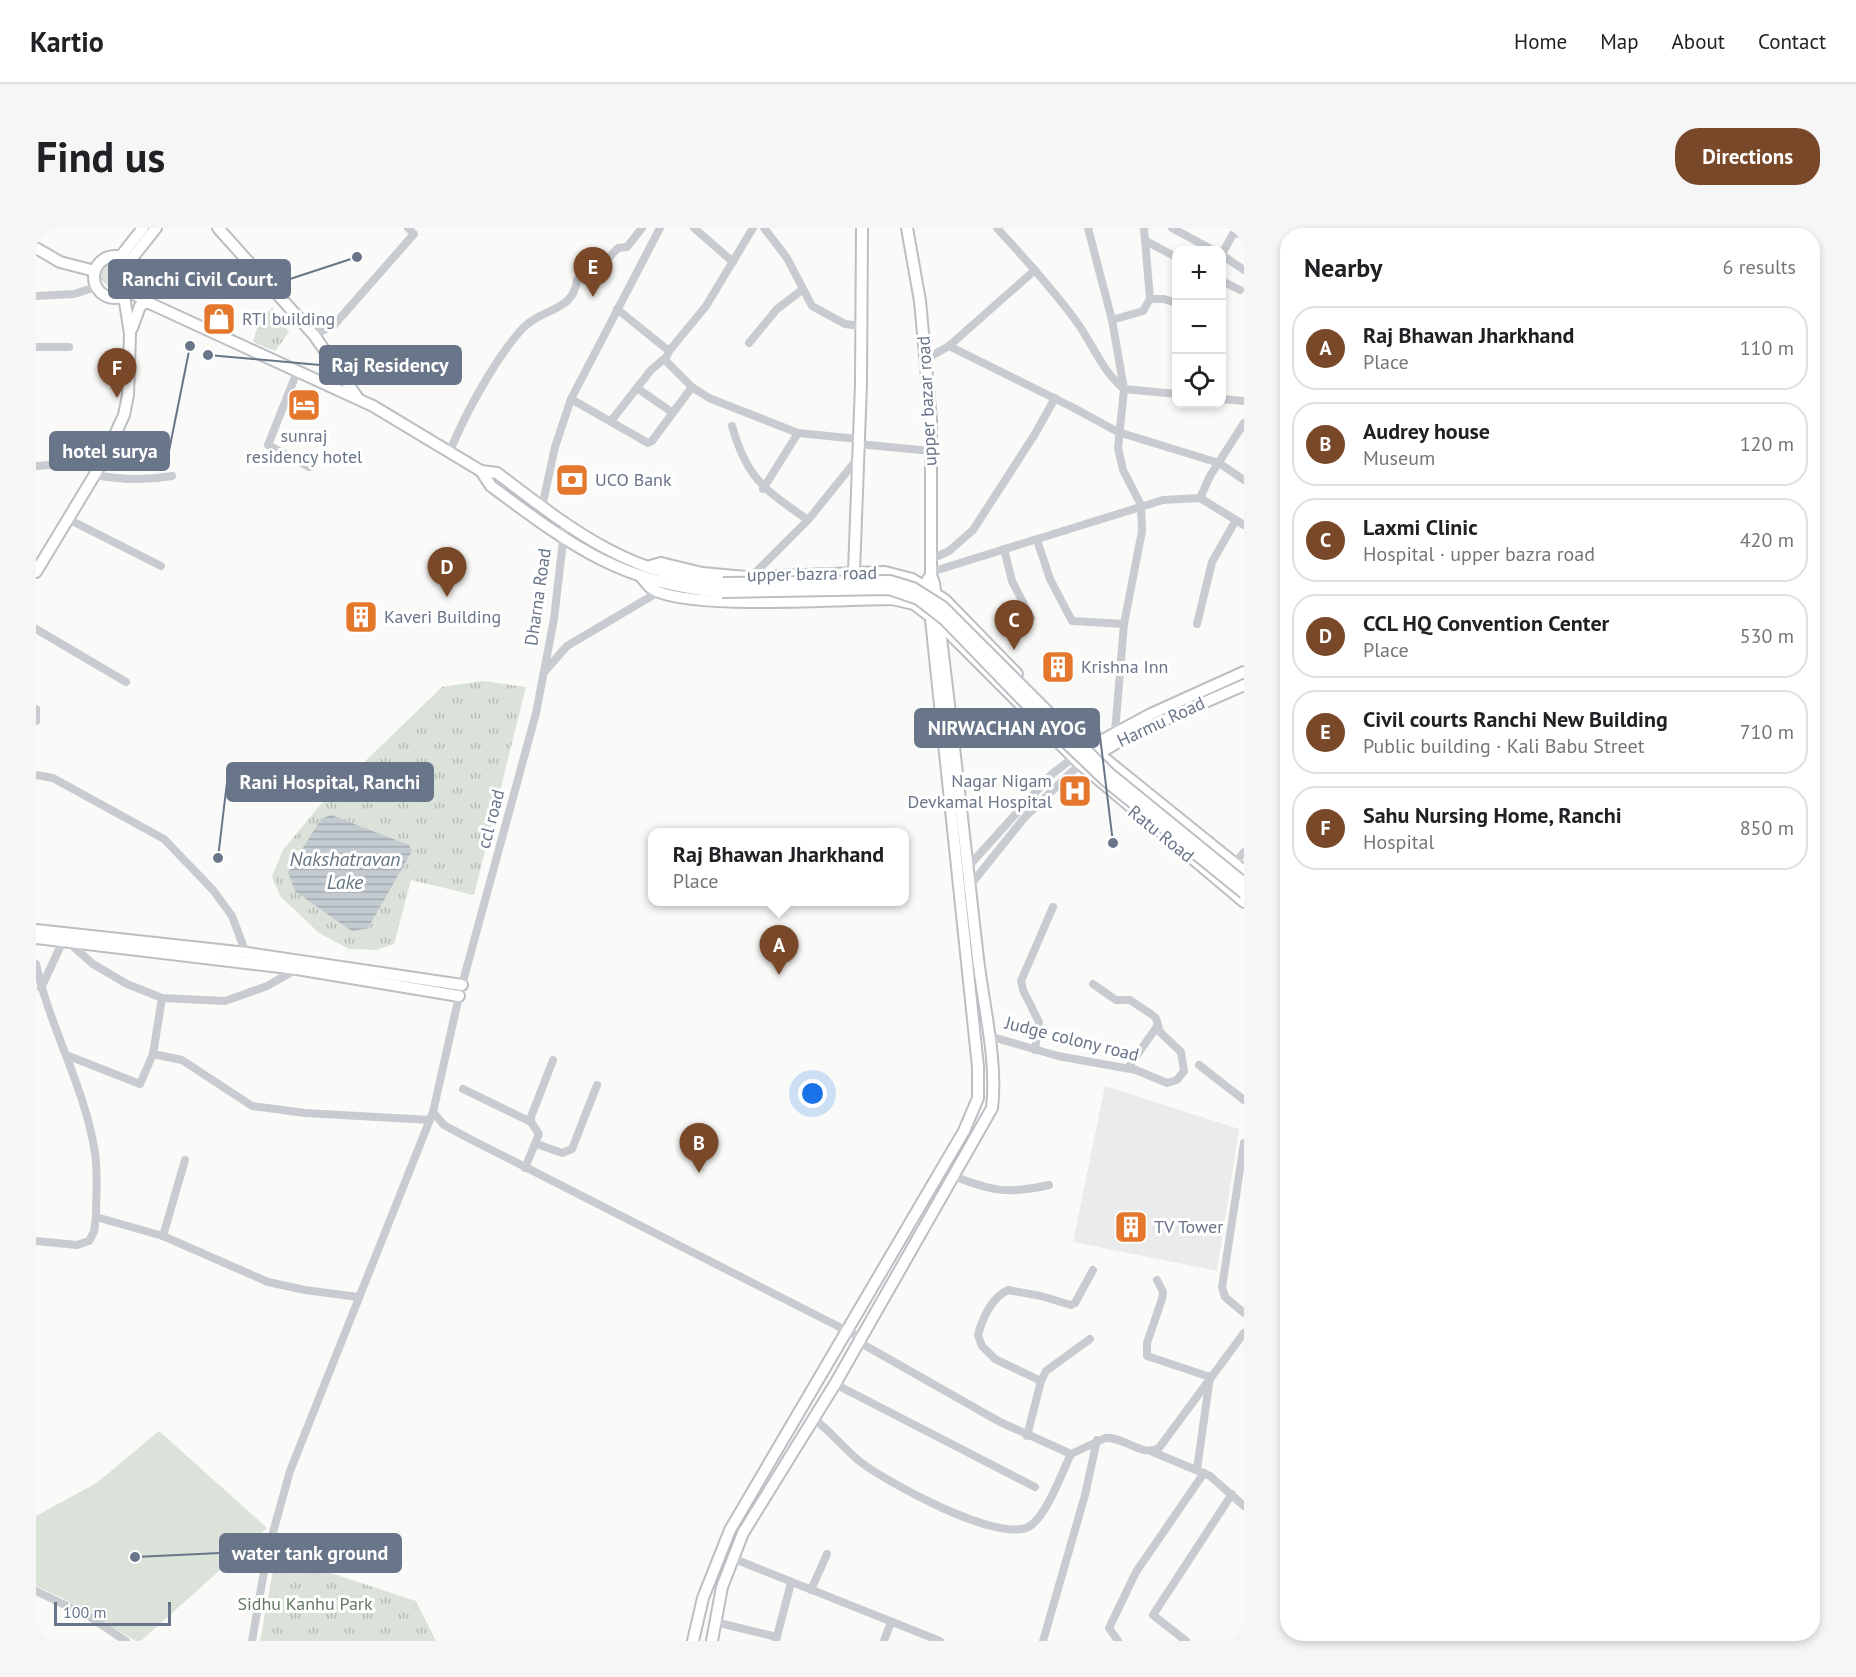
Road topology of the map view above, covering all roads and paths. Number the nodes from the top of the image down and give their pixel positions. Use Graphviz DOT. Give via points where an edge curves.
graph roads {
  1 [pos="143,228"];
  2 [pos="156,228"];
  3 [pos="218,228"];
  4 [pos="408,228"];
  5 [pos="642,228"];
  6 [pos="660,228"];
  7 [pos="694,228"];
  8 [pos="753,228"];
  9 [pos="764,228"];
  10 [pos="862,228"];
  11 [pos="907,228"];
  12 [pos="997,228"];
  13 [pos="1088,228"];
  14 [pos="1144,228"];
  15 [pos="1172,228"];
  16 [pos="1244,233"];
  17 [pos="1146,241"];
  18 [pos="1206,246"];
  19 [pos="1226,246"];
  20 [pos="36,248"];
  21 [pos="1172,255"];
  22 [pos="1226,257"];
  23 [pos="124,260"];
  24 [pos="733,262"];
  25 [pos="1035,270"];
  26 [pos="1244,270"];
  27 [pos="94,271"];
  28 [pos="1226,283"];
  29 [pos="96,287"];
  30 [pos="802,290"];
  31 [pos="1240,290"];
  32 [pos="127,294"];
  33 [pos="36,296"];
  34 [pos="1150,299"];
  35 [pos="147,302"];
  36 [pos="1172,302"];
  37 [pos="617,309"];
  38 [pos="1113,320"];
  39 [pos="860,326"];
  40 [pos="130,334"];
  41 [pos="314,335"];
  42 [pos="749,343"];
  43 [pos="36,346"];
  44 [pos="949,346"];
  45 [pos="69,347"];
  46 [pos="667,354"];
  47 [pos="926,359"];
  48 [pos="297,372"];
  49 [pos="692,387"];
  50 [pos="637,388"];
  51 [pos="1124,389"];
  52 [pos="1172,394"];
  53 [pos="1055,398"];
  54 [pos="358,399"];
  55 [pos="571,399"];
  56 [pos="1226,399"];
  57 [pos="1244,401"];
  58 [pos="673,413"];
  59 [pos="611,421"];
  60 [pos="1244,423"];
  61 [pos="732,426"];
  62 [pos="1118,432"];
  63 [pos="798,433"];
  64 [pos="1241,434"];
  65 [pos="858,441"];
  66 [pos="450,451"];
  67 [pos="931,451"];
  68 [pos="314,458"];
  69 [pos="859,458"];
  70 [pos="103,461"];
  71 [pos="1219,463"];
  72 [pos="36,466"];
  73 [pos="481,471"];
  74 [pos="95,475"];
  75 [pos="172,476"];
  76 [pos="1244,480"];
  77 [pos="763,489"];
  78 [pos="1200,498"];
  79 [pos="1141,506"];
  80 [pos="542,507"];
  81 [pos="70,520"];
  82 [pos="808,520"];
  83 [pos="1240,522"];
  84 [pos="565,523"];
  85 [pos="563,539"];
  86 [pos="1037,540"];
  87 [pos="1004,549"];
  88 [pos="930,559"];
  89 [pos="161,566"];
  90 [pos="36,572"];
  91 [pos="644,572"];
  92 [pos="854,572"];
  93 [pos="931,574"];
  94 [pos="752,576"];
  95 [pos="722,588"];
  96 [pos="932,590"];
  97 [pos="660,591"];
  98 [pos="929,615"];
  99 [pos="1031,618"];
  100 [pos="940,624"];
  101 [pos="1124,624"];
  102 [pos="1197,624"];
  103 [pos="36,629"];
  104 [pos="1244,672"];
  105 [pos="542,675"];
  106 [pos="126,682"];
  107 [pos="1244,685"];
  108 [pos="36,709"];
  109 [pos="36,721"];
  110 [pos="1115,732"];
  111 [pos="1093,751"];
  112 [pos="1077,761"];
  113 [pos="36,776"];
  114 [pos="1244,852"];
  115 [pos="1234,864"];
  116 [pos="969,866"];
  117 [pos="1244,871"];
  118 [pos="960,876"];
  119 [pos="1244,883"];
  120 [pos="971,884"];
  121 [pos="1244,893"];
  122 [pos="962,897"];
  123 [pos="1244,902"];
  124 [pos="1053,907"];
  125 [pos="36,930"];
  126 [pos="36,938"];
  127 [pos="66,941"];
  128 [pos="246,958"];
  129 [pos="36,964"];
  130 [pos="297,969"];
  131 [pos="1094,984"];
  132 [pos="41,988"];
  133 [pos="460,991"];
  134 [pos="162,999"];
  135 [pos="1158,1024"];
  136 [pos="989,1036"];
  137 [pos="1035,1050"];
  138 [pos="66,1054"];
  139 [pos="153,1054"];
  140 [pos="553,1060"];
  141 [pos="1199,1065"];
  142 [pos="1128,1068"];
  143 [pos="597,1085"];
  144 [pos="463,1089"];
  145 [pos="1244,1100"];
  146 [pos="431,1116"];
  147 [pos="531,1122"];
  148 [pos="1244,1143"];
  149 [pos="537,1144"];
  150 [pos="185,1160"];
  151 [pos="525,1168"];
  152 [pos="954,1176"];
  153 [pos="1049,1185"];
  154 [pos="96,1217"];
  155 [pos="163,1236"];
  156 [pos="36,1241"];
  157 [pos="1093,1270"];
  158 [pos="1157,1280"];
  159 [pos="358,1297"];
  160 [pos="1244,1313"];
  161 [pos="846,1331"];
  162 [pos="1244,1334"];
  163 [pos="860,1340"];
  164 [pos="1090,1340"];
  165 [pos="1210,1377"];
  166 [pos="1041,1381"];
  167 [pos="835,1384"];
  168 [pos="814,1419"];
  169 [pos="1027,1436"];
  170 [pos="1097,1440"];
  171 [pos="1153,1452"];
  172 [pos="1071,1454"];
  173 [pos="1201,1471"];
  174 [pos="1035,1487"];
  175 [pos="1232,1494"];
  176 [pos="1244,1506"];
  177 [pos="827,1554"];
  178 [pos="732,1558"];
  179 [pos="791,1582"];
  180 [pos="811,1590"];
  181 [pos="36,1591"];
  182 [pos="715,1622"];
  183 [pos="891,1622"];
  184 [pos="776,1639"];
  185 [pos="1112,1639"];
  186 [pos="126,1641"];
  187 [pos="252,1641"];
  188 [pos="693,1641"];
  189 [pos="711,1641"];
  190 [pos="884,1641"];
  191 [pos="940,1641"];
  192 [pos="1042,1641"];
  193 [pos="1186,1641"];
  1 -- 23 [label="main road"];
  2 -- 23 [label="main road"];
  3 -- 41 [label="main road"];
  4 -- 41 [label="street" via="414,234 407,242 334,325"];
  5 -- 66 [label="street" via="627,247 618,248 596,271 586,272 577,280 576,292 568,301 525,327 473,404"];
  6 -- 37 [label="street"];
  7 -- 24 [label="street"];
  8 -- 24 [label="street"];
  9 -- 30 [label="street" via="787,258"];
  10 -- 39 [label="main road"];
  11 -- 47 [label="main road, upper bazar road"];
  12 -- 25 [label="street"];
  13 -- 38 [label="street"];
  14 -- 17 [label="street"];
  15 -- 18 [label="street"];
  16 -- 19 [label="street" via="1233,234"];
  17 -- 21 [label="street"];
  17 -- 34 [label="street"];
  20 -- 27 [label="main road" via="60,262"];
  22 -- 26 [label="street"];
  23 -- 27 [label="main road" via="104,259"];
  23 -- 32 [label="main road" via="136,277"];
  24 -- 46 [label="street" via="706,306"];
  25 -- 44 [label="street"];
  25 -- 51 [label="street" via="1082,328 1104,370"];
  27 -- 29 [label="main road"];
  28 -- 31 [label="street"];
  29 -- 32 [label="main road" via="108,297"];
  29 -- 33 [label="street" via="74,294"];
  30 -- 39 [label="street" via="812,306 828,316"];
  30 -- 42 [label="street" via="777,309"];
  32 -- 35 [label="main road"];
  32 -- 40 [label="main road"];
  34 -- 36 [label="street"];
  34 -- 38 [label="street" via="1143,311"];
  35 -- 40 [label="main road" via="138,311"];
  35 -- 48 [label="main road"];
  37 -- 46 [label="street"];
  37 -- 55 [label="street"];
  38 -- 51 [label="street"];
  39 -- 65 [label="main road"];
  40 -- 70 [label="main road" via="124,415"];
  41 -- 54 [label="main road"];
  43 -- 45 [label="street"];
  44 -- 47 [label="street"];
  44 -- 53 [label="street"];
  46 -- 49 [label="street"];
  46 -- 50 [label="street"];
  47 -- 67 [label="main road, upper bazar road"];
  48 -- 54 [label="main road"];
  48 -- 68 [label="street" via="268,445 309,467"];
  49 -- 58 [label="street"];
  49 -- 63 [label="street" via="709,398"];
  50 -- 58 [label="street"];
  50 -- 59 [label="street"];
  51 -- 52 [label="street"];
  51 -- 62 [label="street"];
  53 -- 62 [label="street"];
  53 -- 88 [label="street" via="973,530 949,551"];
  54 -- 66 [label="main road"];
  55 -- 59 [label="street"];
  55 -- 80 [label="street" via="555,447"];
  56 -- 57 [label="street"];
  58 -- 59 [label="street" via="648,443"];
  60 -- 64 [label="street"];
  61 -- 77 [label="street" via="738,447"];
  62 -- 71 [label="street"];
  62 -- 79 [label="street" via="1123,470"];
  63 -- 65 [label="street"];
  63 -- 77 [label="street"];
  64 -- 71 [label="street"];
  65 -- 67 [label="street"];
  65 -- 69 [label="main road"];
  66 -- 73 [label="main road"];
  67 -- 88 [label="main road, upper bazar road"];
  69 -- 82 [label="street"];
  69 -- 92 [label="main road"];
  70 -- 72 [label="street"];
  70 -- 74 [label="main road"];
  71 -- 76 [label="street"];
  71 -- 78 [label="street"];
  73 -- 80 [label="main road" via="497,473"];
  73 -- 85 [label="main road" via="490,486"];
  74 -- 75 [label="street" via="147,480"];
  74 -- 81 [label="main road"];
  77 -- 82 [label="street"];
  78 -- 79 [label="street" via="1183,497"];
  78 -- 83 [label="street"];
  79 -- 86 [label="street"];
  79 -- 101 [label="street" via="1142,531"];
  80 -- 84 [label="main road"];
  81 -- 89 [label="street"];
  81 -- 90 [label="main road"];
  82 -- 94 [label="street"];
  83 -- 102 [label="street" via="1212,562"];
  84 -- 85 [label="street, Dharna Road"];
  84 -- 91 [label="main road"];
  85 -- 91 [label="main road" via="586,554"];
  85 -- 105 [label="street, Dharna Road" via="554,619"];
  86 -- 87 [label="street"];
  86 -- 101 [label="street" via="1050,579 1072,621"];
  87 -- 93 [label="street"];
  87 -- 99 [label="street" via="1012,581"];
  88 -- 93 [label="main road, upper bazar road"];
  91 -- 94 [label="main road, upper bazra road" via="661,563 702,573"];
  91 -- 95 [label="main road"];
  91 -- 97 [label="main road, upper bazra road" via="651,588"];
  92 -- 94 [label="main road, upper bazra road"];
  92 -- 96 [label="main road, upper bazra road" via="896,574"];
  93 -- 96 [label="main road, upper bazar road" via="927,581"];
  95 -- 119 [label="main road, bridge" via="890,582 926,595 943,607 1110,774"];
  95 -- 121 [label="main road, bridge" via="889,589 918,598 944,619 1105,780"];
  96 -- 98 [label="main road, upper bazar road"];
  96 -- 100 [label="main road, upper bazar road"];
  96 -- 111 [label="main road, upper bazra road"];
  97 -- 98 [label="main road, upper bazra road" via="687,598 746,602 892,599 914,604"];
  97 -- 105 [label="street" via="567,646"];
  98 -- 100 [label="main road, upper bazra road"];
  98 -- 118 [label="main road, upper bazar road"];
  100 -- 112 [label="main road, upper bazra road"];
  100 -- 116 [label="main road, upper bazar road"];
  101 -- 110 [label="street"];
  103 -- 106 [label="street"];
  104 -- 110 [label="main road, Harmu Road"];
  105 -- 133 [label="street, ccl road" via="536,713"];
  107 -- 111 [label="main road, Harmu Road"];
  108 -- 109 [label="street"];
  110 -- 111 [label="main road, Harmu Road"];
  111 -- 112 [label="main road, Harmu Road"];
  111 -- 115 [label="main road, Ratu Road"];
  112 -- 116 [label="street" via="1034,794"];
  112 -- 120 [label="street"];
  112 -- 123 [label="main road, Ratu Road"];
  113 -- 128 [label="street" via="53,778 164,839 232,916"];
  114 -- 115 [label="street"];
  115 -- 117 [label="main road, Ratu Road"];
  116 -- 118 [label="street"];
  116 -- 120 [label="main road, upper bazar road"];
  118 -- 122 [label="main road, upper bazar road"];
  120 -- 122 [label="street"];
  120 -- 136 [label="main road, upper bazar road"];
  122 -- 161 [label="main road, upper bazar road" via="978,1098 964,1131"];
  124 -- 137 [label="street" via="1021,981 1039,1022"];
  125 -- 128 [label="main road"];
  126 -- 127 [label="main road"];
  127 -- 128 [label="main road"];
  127 -- 132 [label="street"];
  127 -- 134 [label="street" via="93,964"];
  128 -- 130 [label="main road"];
  128 -- 133 [label="main road"];
  129 -- 132 [label="street"];
  130 -- 133 [label="main road"];
  130 -- 134 [label="street" via="267,986 225,1001"];
  131 -- 135 [label="street, Judge colony road" via="1116,1000 1134,1001"];
  132 -- 138 [label="street"];
  133 -- 146 [label="street, ccl road"];
  134 -- 139 [label="street"];
  135 -- 142 [label="street"];
  135 -- 142 [label="street, Judge colony road" via="1160,1032 1181,1052 1182,1075 1167,1083"];
  136 -- 137 [label="street, Judge colony road"];
  136 -- 152 [label="main road, upper bazar road" via="994,1074 992,1108"];
  137 -- 142 [label="street, Judge colony road"];
  138 -- 139 [label="street" via="140,1084"];
  138 -- 154 [label="street" via="95,1153"];
  139 -- 146 [label="street" via="182,1060 252,1106 305,1113"];
  140 -- 147 [label="street"];
  141 -- 145 [label="street"];
  143 -- 149 [label="street" via="572,1149 562,1153"];
  144 -- 147 [label="street"];
  146 -- 151 [label="street"];
  146 -- 159 [label="street, ccl road"];
  147 -- 149 [label="street" via="539,1134"];
  148 -- 160 [label="street" via="1222,1287 1225,1297"];
  149 -- 151 [label="street"];
  150 -- 155 [label="street"];
  151 -- 161 [label="street"];
  152 -- 153 [label="street" via="972,1184 1013,1192"];
  152 -- 163 [label="main road, upper bazar road"];
  154 -- 155 [label="street"];
  154 -- 156 [label="street" via="89,1241 77,1245"];
  155 -- 159 [label="street" via="268,1282"];
  157 -- 166 [label="street" via="1076,1303 1008,1290 998,1297 983,1321 978,1335 989,1354"];
  158 -- 165 [label="street" via="1163,1292 1147,1343 1147,1356"];
  159 -- 187 [label="street, ccl road" via="281,1497"];
  161 -- 163 [label="street"];
  161 -- 188 [label="main road, upper bazar road" via="725,1539 703,1598"];
  162 -- 165 [label="street"];
  163 -- 167 [label="main road, upper bazar road"];
  163 -- 169 [label="street"];
  164 -- 166 [label="street" via="1049,1368"];
  165 -- 171 [label="street"];
  165 -- 173 [label="street"];
  166 -- 169 [label="street"];
  167 -- 168 [label="main road, upper bazar road"];
  167 -- 174 [label="street"];
  168 -- 172 [label="street" via="857,1459 908,1491 984,1525 1010,1530 1029,1527 1040,1517"];
  168 -- 178 [label="main road, upper bazar road" via="743,1533"];
  169 -- 172 [label="street"];
  170 -- 171 [label="street" via="1112,1437"];
  170 -- 172 [label="street"];
  170 -- 192 [label="street" via="1085,1496"];
  171 -- 173 [label="street"];
  173 -- 175 [label="street"];
  173 -- 185 [label="street" via="1136,1572 1110,1623"];
  175 -- 176 [label="street"];
  175 -- 193 [label="street" via="1153,1615"];
  177 -- 180 [label="street"];
  178 -- 179 [label="street"];
  178 -- 182 [label="main road, upper bazar road"];
  179 -- 180 [label="street"];
  179 -- 184 [label="street"];
  180 -- 183 [label="street"];
  181 -- 186 [label="street" via="88,1616"];
  182 -- 184 [label="street"];
  182 -- 189 [label="main road, upper bazar road"];
  183 -- 190 [label="street"];
  183 -- 191 [label="street"];
}
